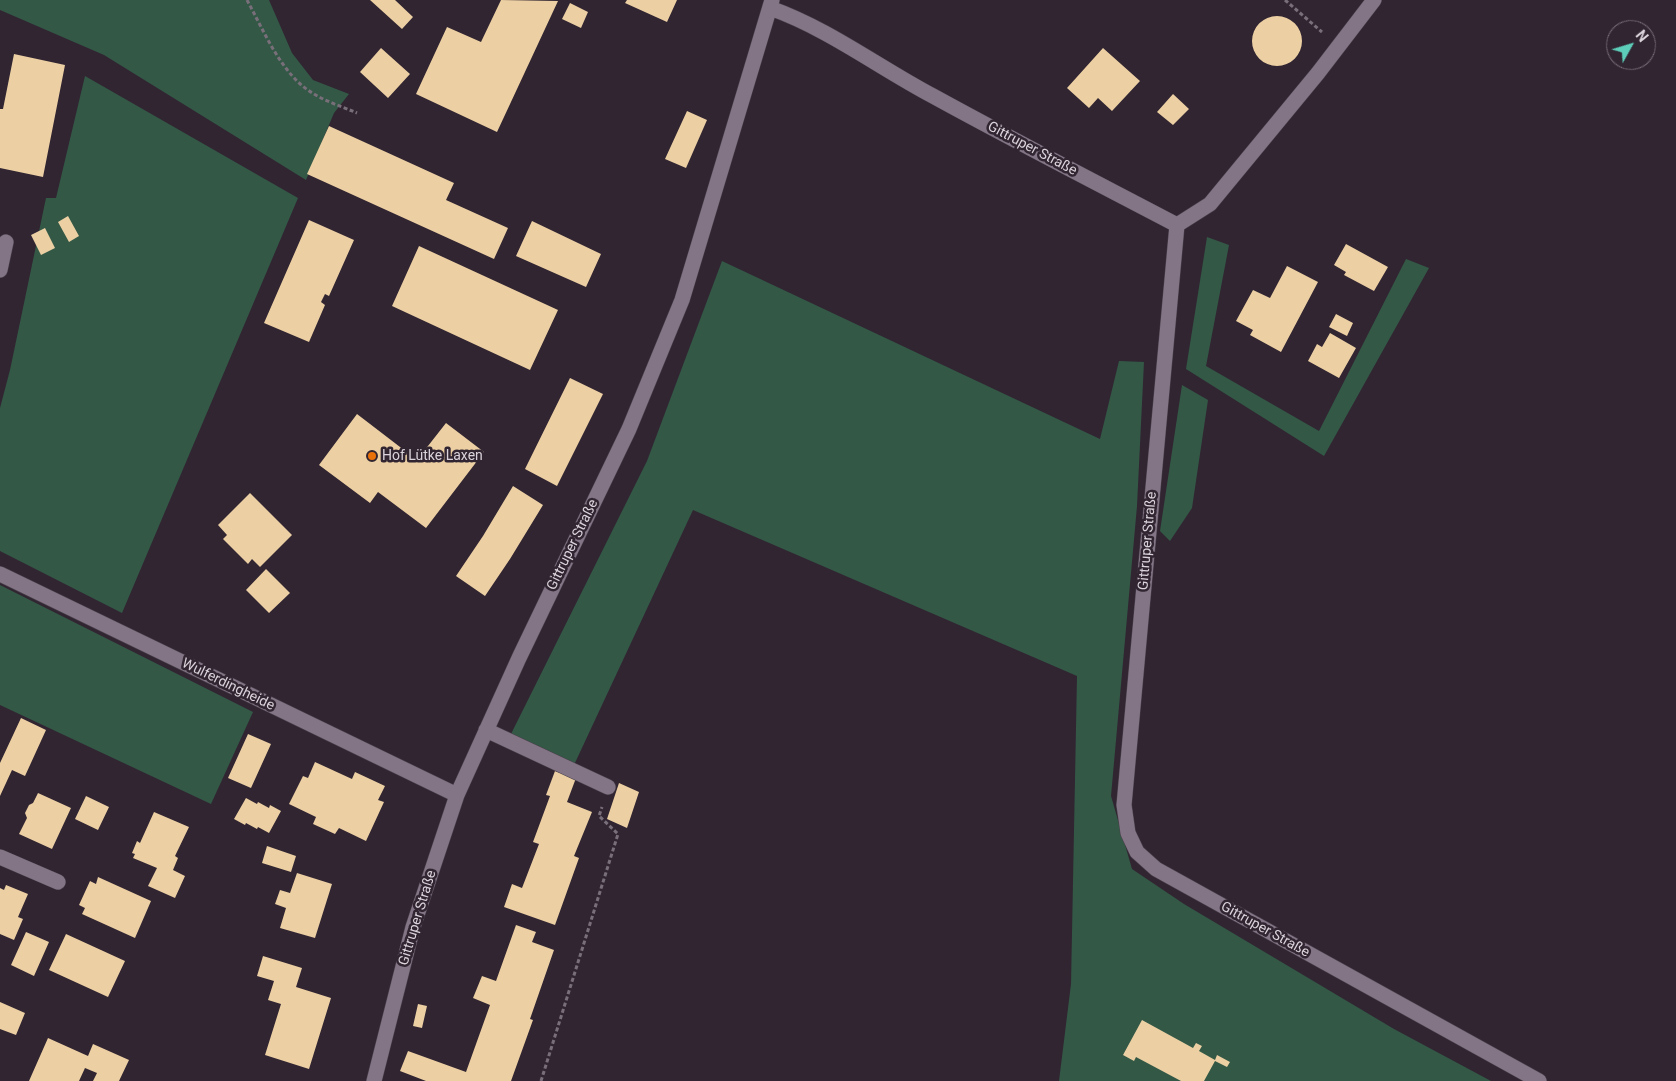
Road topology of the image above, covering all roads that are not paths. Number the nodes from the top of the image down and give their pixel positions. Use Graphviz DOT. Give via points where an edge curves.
graph roads {
  1 [pos="1374,0"];
  2 [pos="771,4"];
  3 [pos="1177,225"];
  4 [pos="6,242"];
  5 [pos="0,270"];
  6 [pos="0,574"];
  7 [pos="486,730"];
  8 [pos="608,787"];
  9 [pos="456,795"];
  10 [pos="0,857"];
  11 [pos="58,882"];
  12 [pos="374,1081"];
  13 [pos="1539,1081"];
  1 -- 3 [label="street" via="1210,204"];
  2 -- 3 [label="street, Gittruper Straße" via="931,95"];
  2 -- 7 [label="street, Gittruper Straße" via="682,300 629,429"];
  3 -- 13 [label="street, Gittruper Straße" via="1124,805 1128,833 1137,852 1156,869"];
  4 -- 5 [label="street"];
  6 -- 9 [label="street, Wulferdingheide"];
  7 -- 8 [label="street"];
  7 -- 9 [label="street, Gittruper Straße"];
  9 -- 12 [label="street, Gittruper Straße" via="413,927"];
  10 -- 11 [label="street"];
}
